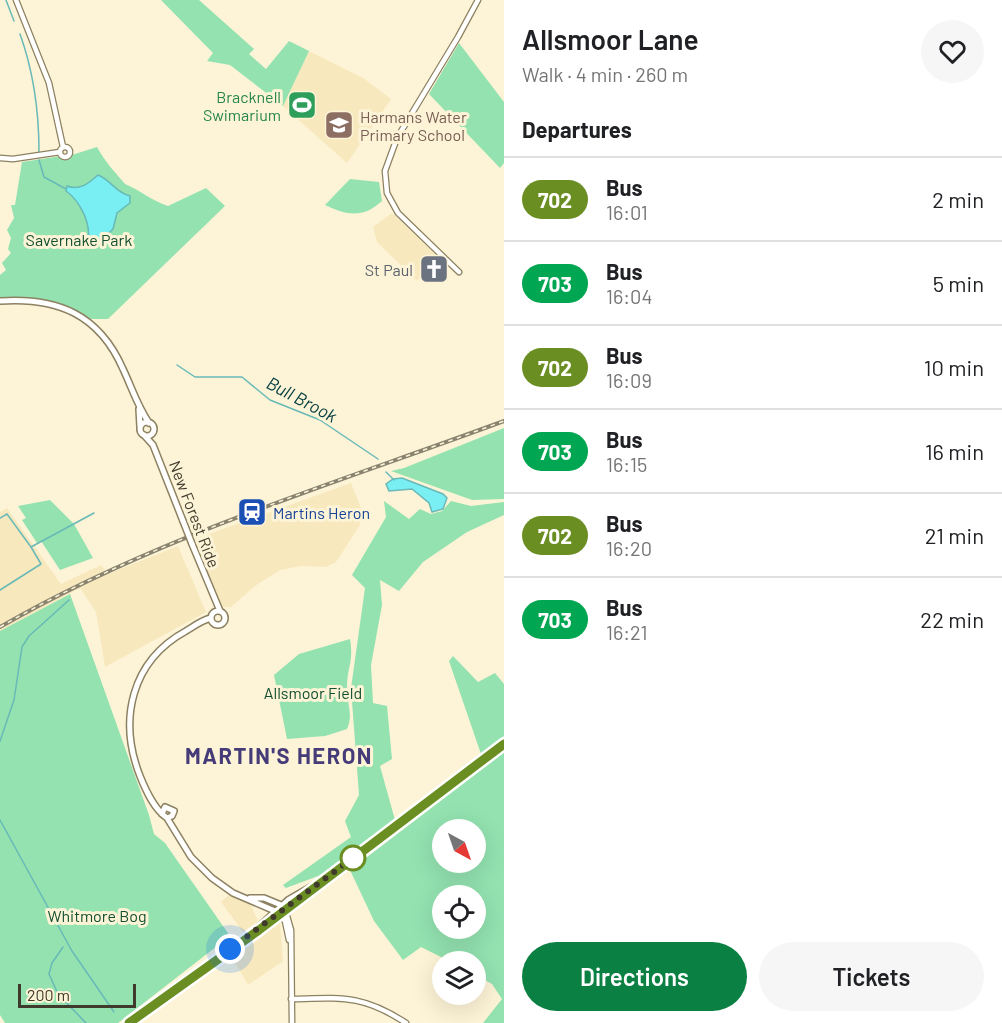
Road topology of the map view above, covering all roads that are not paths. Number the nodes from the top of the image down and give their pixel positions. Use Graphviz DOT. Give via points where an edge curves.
graph roads {
  1 [pos="16,0"];
  2 [pos="478,0"];
  3 [pos="63,147"];
  4 [pos="60,152"];
  5 [pos="0,158"];
  6 [pos="459,272"];
  7 [pos="1,302"];
  8 [pos="139,409"];
  9 [pos="149,423"];
  10 [pos="140,427"];
  11 [pos="153,432"];
  12 [pos="144,435"];
  13 [pos="153,445"];
  14 [pos="210,593"];
  15 [pos="220,611"];
  16 [pos="212,618"];
  17 [pos="504,744"];
  18 [pos="148,795"];
  19 [pos="167,807"];
  20 [pos="173,815"];
  21 [pos="164,816"];
  22 [pos="177,835"];
  23 [pos="248,898"];
  24 [pos="283,907"];
  25 [pos="277,912"];
  26 [pos="290,946"];
  27 [pos="291,999"];
  28 [pos="129,1023"];
  29 [pos="292,1023"];
  30 [pos="406,1023"];
  1 -- 3 [label="street" via="43,65"];
  2 -- 6 [label="street" via="393,144 385,171 387,189 403,219"];
  3 -- 4 [label="street"];
  3 -- 4 [label="street" via="69,149 69,154 64,157"];
  4 -- 5 [label="street"];
  7 -- 8 [label="main road, New Forest Ride" via="26,299 60,306 90,323 114,350"];
  8 -- 9 [label="main road, New Forest Ride"];
  8 -- 10 [label="main road, New Forest Ride"];
  9 -- 10 [label="main road"];
  9 -- 11 [label="main road, New Forest Ride"];
  10 -- 12 [label="main road, New Forest Ride"];
  11 -- 12 [label="main road"];
  11 -- 13 [label="main road, New Forest Ride"];
  12 -- 13 [label="main road, New Forest Ride"];
  13 -- 14 [label="main road, New Forest Ride, bridge"];
  14 -- 15 [label="main road, New Forest Ride"];
  14 -- 16 [label="main road, New Forest Ride"];
  15 -- 16 [label="main road"];
  15 -- 16 [label="main road" via="224,622 218,625"];
  16 -- 18 [label="main road" via="172,639 153,656 132,696 129,734"];
  17 -- 24 [label="main road"];
  18 -- 19 [label="main road"];
  18 -- 21 [label="main road"];
  19 -- 20 [label="main road" via="173,809"];
  19 -- 21 [label="main road"];
  20 -- 21 [label="main road"];
  20 -- 22 [label="main road"];
  21 -- 22 [label="main road"];
  22 -- 23 [label="main road" via="191,857 212,878 229,891"];
  23 -- 24 [label="main road" via="264,898"];
  23 -- 25 [label="main road"];
  24 -- 25 [label="main road"];
  24 -- 26 [label="street" via="290,920"];
  25 -- 26 [label="street" via="285,921"];
  25 -- 28 [label="main road"];
  26 -- 27 [label="street"];
  27 -- 29 [label="street"];
  27 -- 30 [label="street" via="365,1001"];
}
